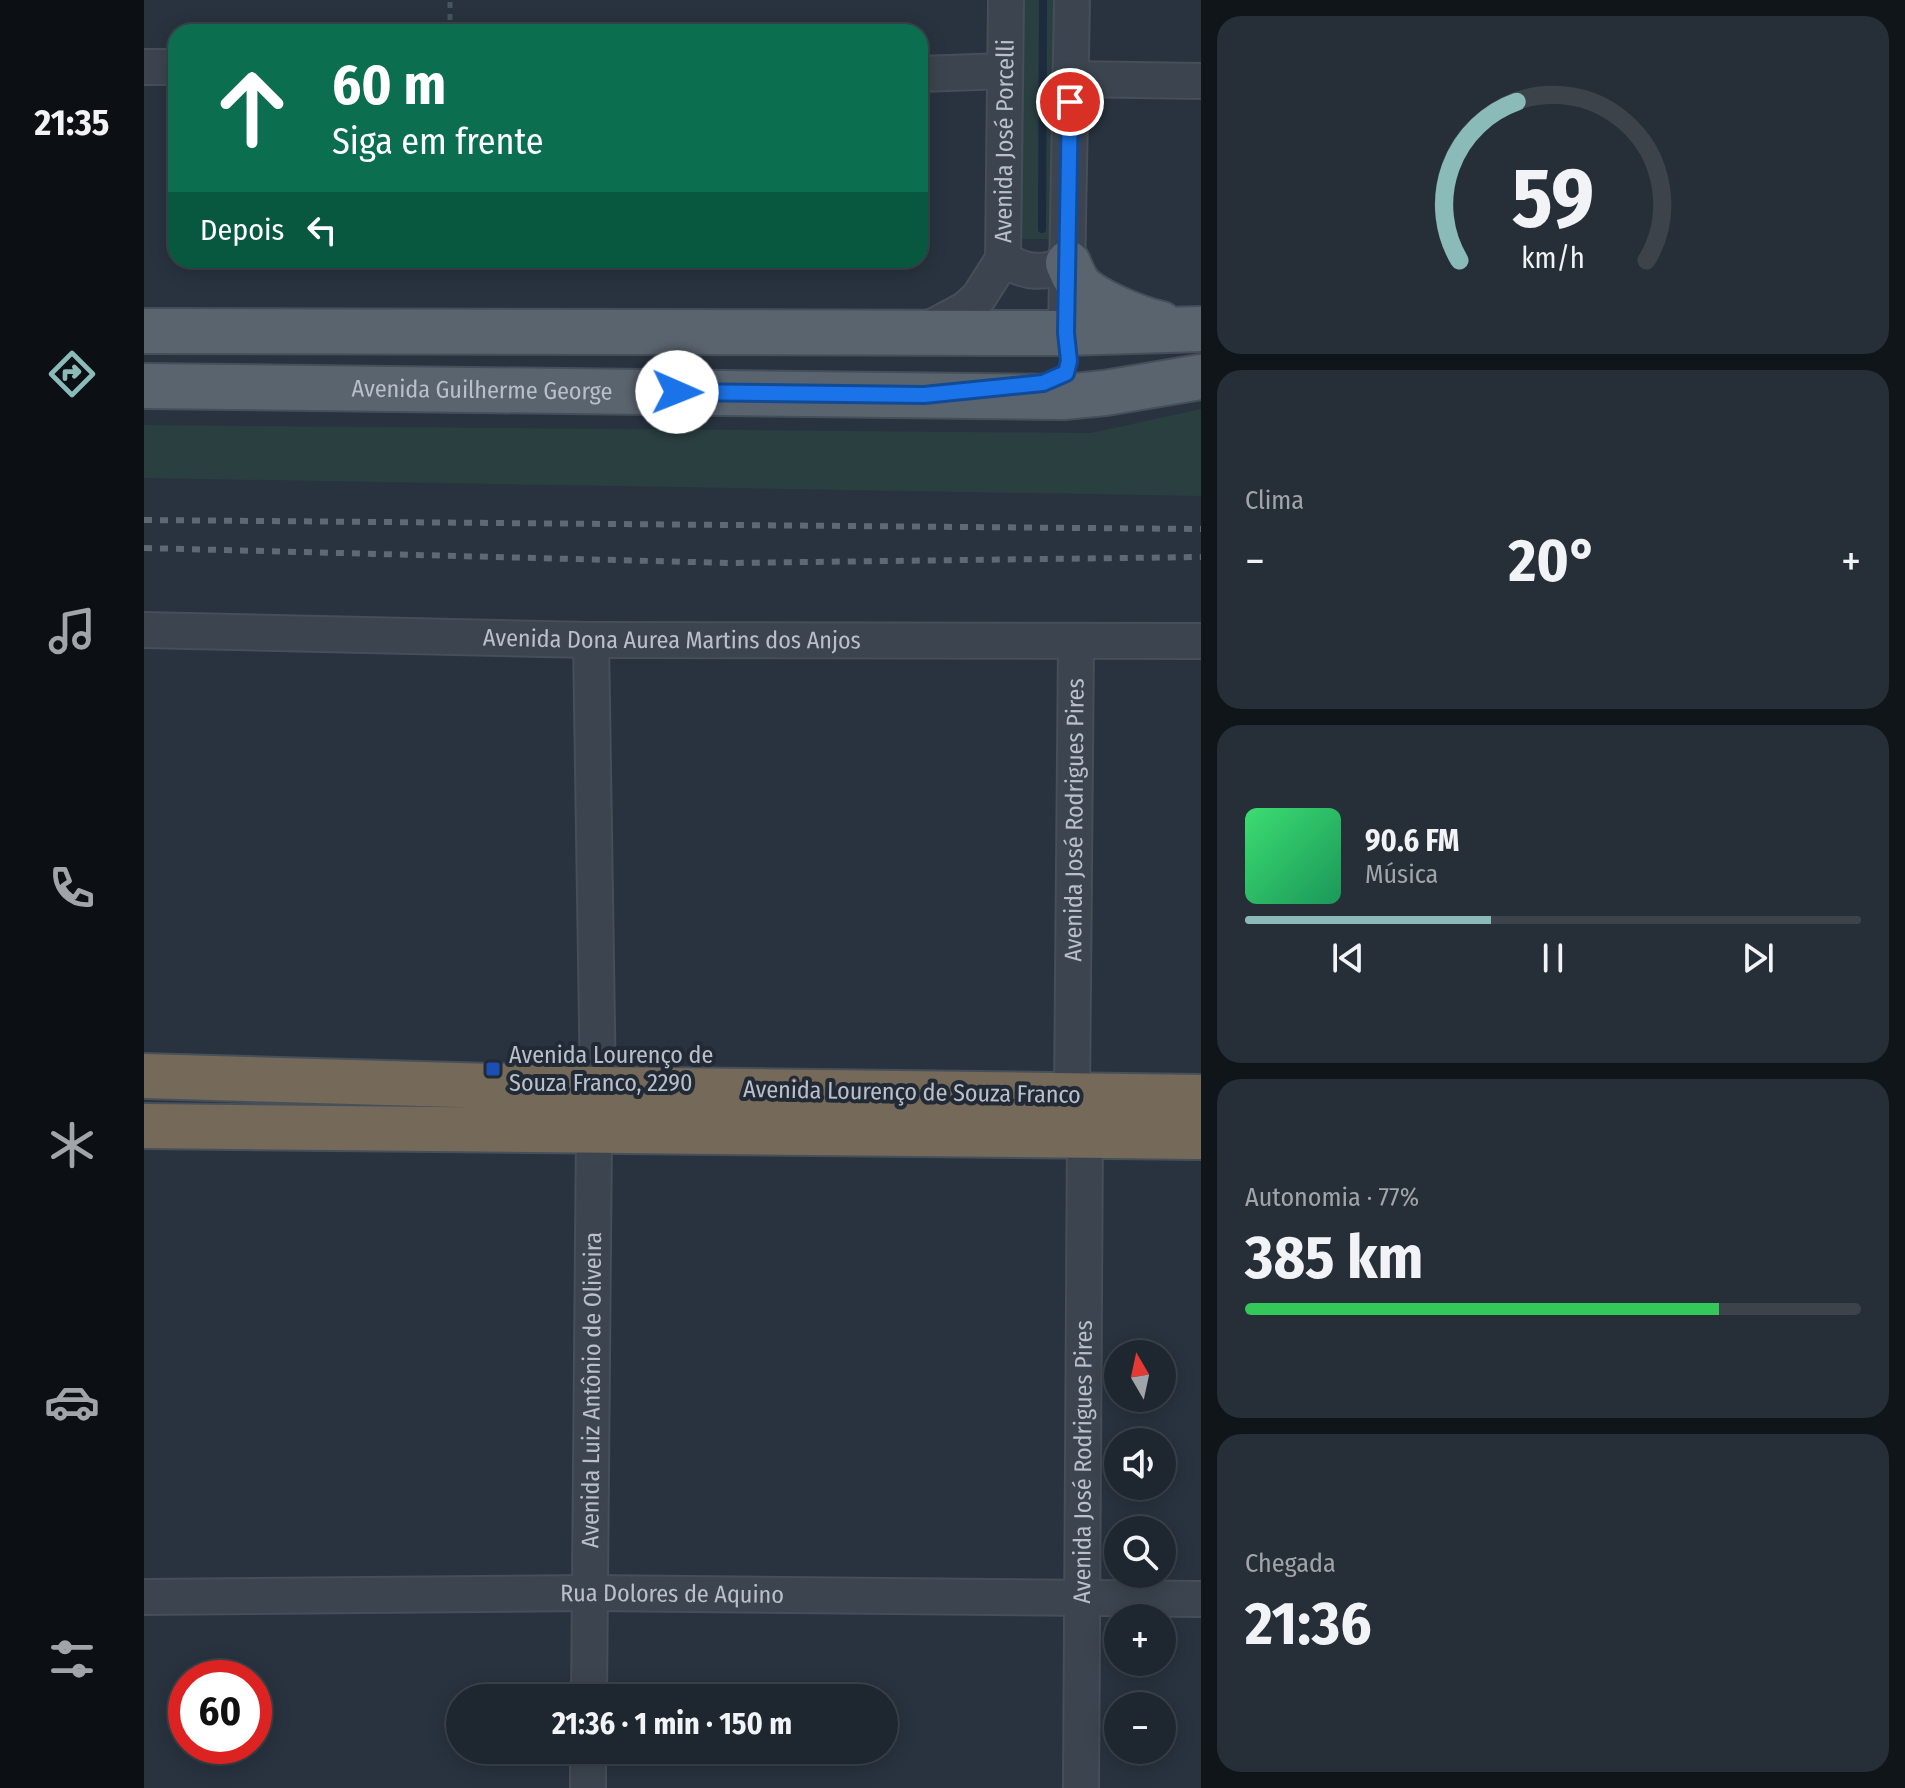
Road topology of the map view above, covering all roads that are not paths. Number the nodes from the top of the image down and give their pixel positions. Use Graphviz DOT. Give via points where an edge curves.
graph roads {
  1 [pos="1006,0"];
  2 [pos="1072,0"];
  3 [pos="144,67"];
  4 [pos="168,67"];
  5 [pos="1005,71"];
  6 [pos="928,74"];
  7 [pos="1071,79"];
  8 [pos="1201,81"];
  9 [pos="1003,259"];
  10 [pos="1068,263"];
  11 [pos="1194,330"];
  12 [pos="144,331"];
  13 [pos="923,332"];
  14 [pos="1066,333"];
  15 [pos="1201,377"];
  16 [pos="144,386"];
  17 [pos="924,395"];
  18 [pos="144,630"];
  19 [pos="591,640"];
  20 [pos="1076,641"];
  21 [pos="1201,641"];
  22 [pos="144,1076"];
  23 [pos="1072,1094"];
  24 [pos="1201,1097"];
  25 [pos="596,1110"];
  26 [pos="144,1126"];
  27 [pos="1085,1135"];
  28 [pos="1201,1137"];
  29 [pos="590,1593"];
  30 [pos="144,1597"];
  31 [pos="1082,1597"];
  32 [pos="1201,1599"];
  33 [pos="589,1684"];
  34 [pos="588,1764"];
  35 [pos="588,1788"];
  36 [pos="1081,1788"];
  1 -- 5 [label="street, Avenida José Porcelli"];
  2 -- 7 [label="street"];
  3 -- 4 [label="street"];
  5 -- 6 [label="street"];
  5 -- 9 [label="street, Avenida José Porcelli"];
  7 -- 8 [label="street"];
  7 -- 10 [label="street"];
  9 -- 10 [label="street, Avenida José Porcelli" via="1041,272"];
  9 -- 13 [label="street" via="966,309"];
  10 -- 11 [label="main road" via="1079,285 1096,296 1143,320"];
  10 -- 14 [label="street"];
  11 -- 14 [label="main road"];
  12 -- 13 [label="main road"];
  13 -- 14 [label="main road"];
  14 -- 17 [label="main road" via="1066,373 1052,381"];
  15 -- 17 [label="main road, Avenida Guilherme George" via="1063,397"];
  16 -- 17 [label="main road, Avenida Guilherme George"];
  18 -- 19 [label="street, Avenida Dona Aurea Martins dos Anjos"];
  19 -- 20 [label="street, Avenida Dona Aurea Martins dos Anjos"];
  19 -- 25 [label="street, Avenida Luiz Antônio de Oliveira"];
  20 -- 21 [label="street, Avenida Dona Aurea Martins dos Anjos"];
  20 -- 23 [label="street, Avenida José Rodrigues Pires"];
  22 -- 25 [label="highway, Avenida Lourenço de Souza Franco"];
  23 -- 24 [label="highway, Avenida Lourenço de Souza Franco"];
  23 -- 25 [label="highway, Avenida Lourenço de Souza Franco"];
  25 -- 26 [label="highway, Avenida Lourenço de Souza Franco"];
  25 -- 27 [label="highway, Avenida Lourenço de Souza Franco"];
  25 -- 29 [label="street, Avenida Luiz Antônio de Oliveira"];
  27 -- 28 [label="highway, Avenida Lourenço de Souza Franco"];
  27 -- 31 [label="street, Avenida José Rodrigues Pires"];
  29 -- 30 [label="street, Rua Dolores de Aquino"];
  29 -- 31 [label="street, Rua Dolores de Aquino"];
  29 -- 33 [label="street, Avenida Luiz Antônio de Oliveira"];
  31 -- 32 [label="street, Rua Dolores de Aquino"];
  31 -- 36 [label="street, Avenida José Rodrigues Pires"];
  34 -- 35 [label="street"];
}
